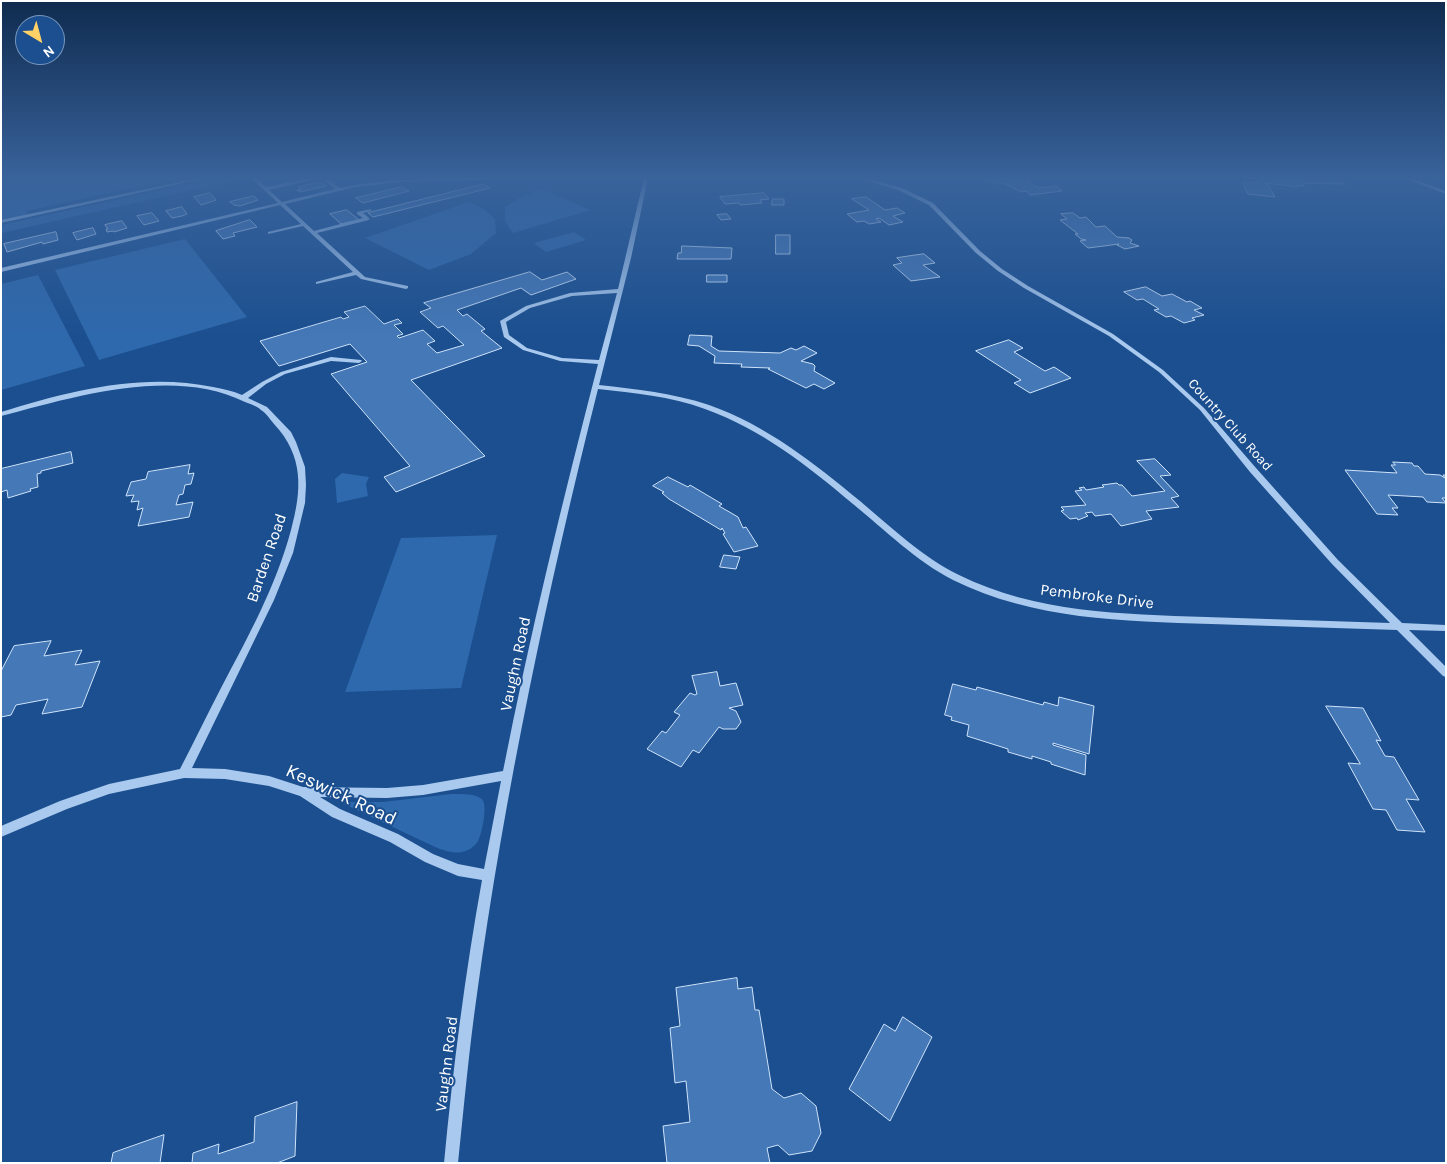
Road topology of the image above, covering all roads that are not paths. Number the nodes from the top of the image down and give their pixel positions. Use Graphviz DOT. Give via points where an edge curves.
graph roads {
  1 [pos="160,232"];
  2 [pos="634,232"];
  3 [pos="959,232"];
  4 [pos="312,233"];
  5 [pos="1,270"];
  6 [pos="356,273"];
  7 [pos="318,283"];
  8 [pos="406,287"];
  9 [pos="620,291"];
  10 [pos="359,361"];
  11 [pos="602,362"];
  12 [pos="596,387"];
  13 [pos="243,398"];
  14 [pos="1,414"];
  15 [pos="1398,627"];
  16 [pos="1446,628"];
  17 [pos="1446,672"];
  18 [pos="184,773"];
  19 [pos="508,775"];
  20 [pos="303,792"];
  21 [pos="1,832"];
  22 [pos="490,876"];
  23 [pos="451,1163"];
  1 -- 5 [label="street"];
  2 -- 9 [label="street, Vaughn Road"];
  3 -- 15 [label="street, Country Club Road" via="1000,270 1111,335 1161,371 1202,409 1323,550"];
  4 -- 6 [label="street"];
  6 -- 7 [label="street"];
  6 -- 8 [label="street" via="363,278"];
  9 -- 11 [label="street, Vaughn Road"];
  9 -- 11 [label="street" via="572,294 528,307 503,321 506,336 525,349 562,360"];
  10 -- 13 [label="street" via="331,358 283,373"];
  11 -- 12 [label="street, Vaughn Road"];
  12 -- 15 [label="street, Pembroke Drive" via="671,396 707,406 764,432 938,566 1010,599 1065,612 1116,617"];
  12 -- 19 [label="street, Vaughn Road" via="538,629"];
  13 -- 14 [label="street, Barden Road" via="205,387 132,384 68,394"];
  13 -- 18 [label="street, Barden Road" via="277,420 295,446 303,478 302,502 289,551 265,615"];
  15 -- 16 [label="street, Pembroke Drive"];
  15 -- 17 [label="street, Country Club Road"];
  18 -- 20 [label="street, Keswick Road" via="225,774 269,781"];
  18 -- 21 [label="street, Keswick Road" via="108,789"];
  19 -- 20 [label="street" via="387,793"];
  19 -- 22 [label="street, Vaughn Road"];
  20 -- 22 [label="street, Keswick Road" via="336,814 394,838 429,858 458,870"];
  22 -- 23 [label="street, Vaughn Road" via="465,1040"];
}
